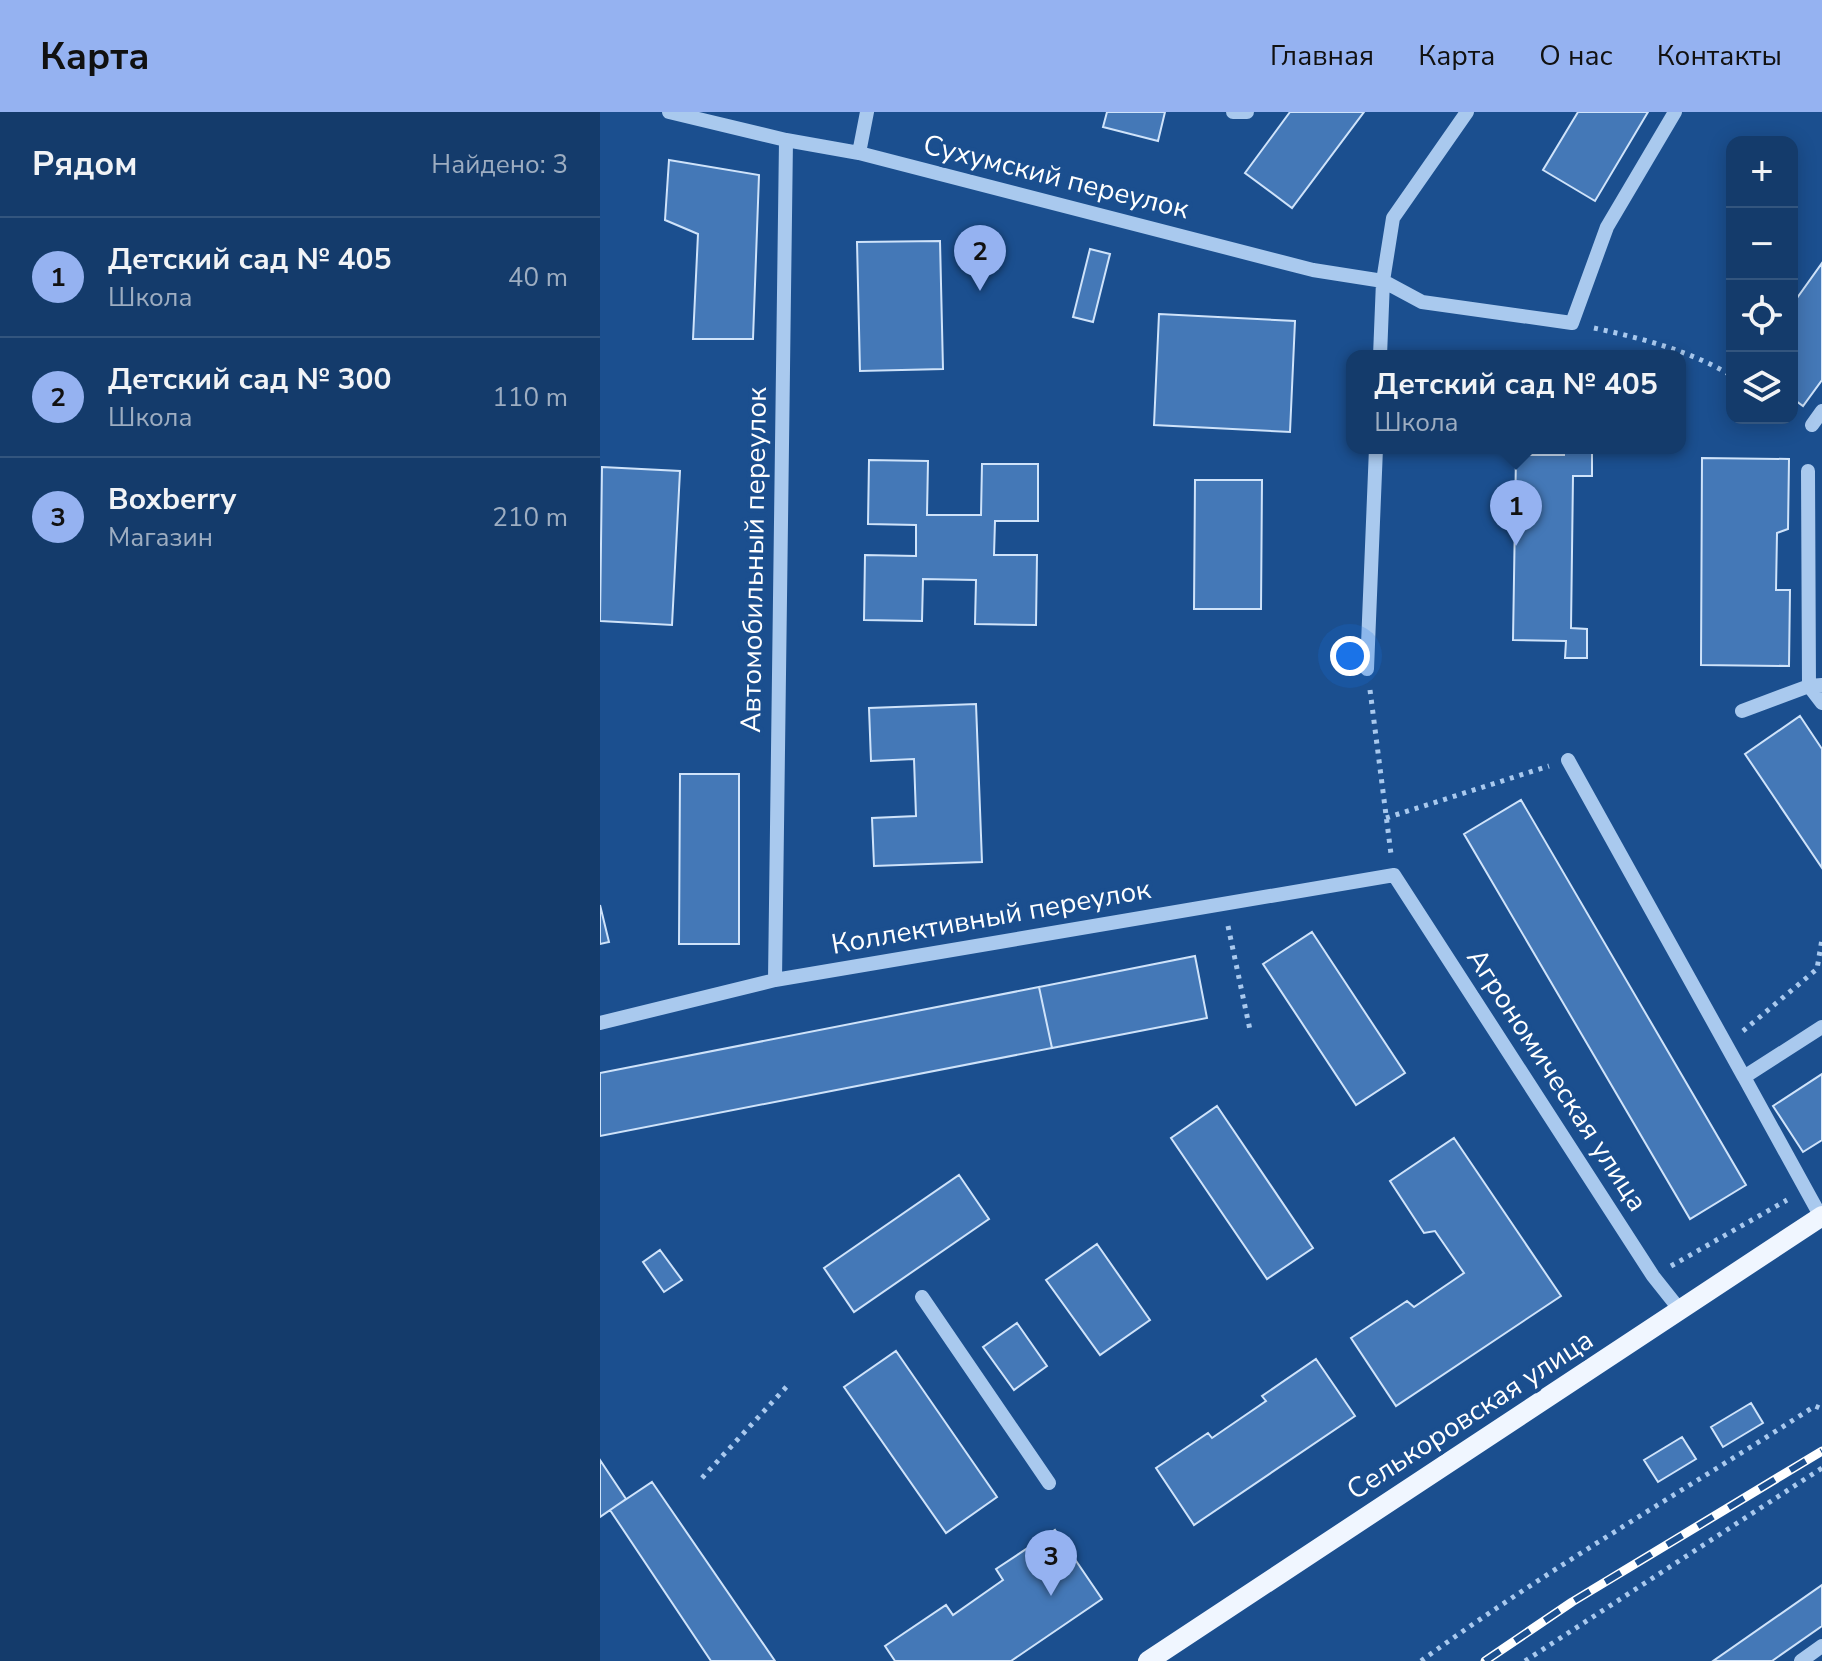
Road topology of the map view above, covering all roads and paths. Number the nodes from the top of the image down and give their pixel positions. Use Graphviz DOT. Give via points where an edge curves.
graph roads {
  1 [pos="669,112"];
  2 [pos="867,112"];
  3 [pos="1233,112"];
  4 [pos="1247,112"];
  5 [pos="1467,112"];
  6 [pos="1675,112"];
  7 [pos="786,140"];
  8 [pos="859,153"];
  9 [pos="1383,281"];
  10 [pos="1572,323"];
  11 [pos="1380,350"];
  12 [pos="1673,350"];
  13 [pos="1686,354"];
  14 [pos="1726,372"];
  15 [pos="1822,411"];
  16 [pos="1812,425"];
  17 [pos="1376,454"];
  18 [pos="1808,471"];
  19 [pos="1367,669"];
  20 [pos="1815,686"];
  21 [pos="1822,703"];
  22 [pos="1742,711"];
  23 [pos="1568,760"];
  24 [pos="1386,818"];
  25 [pos="1394,875"];
  26 [pos="1223,904"];
  27 [pos="1822,939"];
  28 [pos="775,980"];
  29 [pos="600,1023"];
  30 [pos="1822,1027"];
  31 [pos="1250,1030"];
  32 [pos="1727,1044"];
  33 [pos="1744,1077"];
  34 [pos="1805,1190"];
  35 [pos="1822,1217"];
  36 [pos="1653,1276"];
  37 [pos="922,1297"];
  38 [pos="1680,1310"];
  39 [pos="790,1383"];
  40 [pos="1822,1409"];
  41 [pos="1822,1468"];
  42 [pos="702,1478"];
  43 [pos="1049,1483"];
  44 [pos="1822,1646"];
  45 [pos="1148,1661"];
  46 [pos="1421,1661"];
  47 [pos="1525,1661"];
  48 [pos="1801,1661"];
  1 -- 7 [label="street, Сухумский переулок"];
  2 -- 8 [label="street"];
  3 -- 4 [label="street"];
  5 -- 9 [label="street" via="1393,218"];
  6 -- 10 [label="street" via="1607,227"];
  7 -- 8 [label="street, Сухумский переулок"];
  7 -- 28 [label="street, Автомобильный переулок"];
  8 -- 9 [label="street, Сухумский переулок" via="1313,270"];
  9 -- 10 [label="street, Сухумский переулок" via="1422,302"];
  9 -- 11 [label="street"];
  10 -- 12 [label="path"];
  13 -- 14 [label="path"];
  15 -- 16 [label="street"];
  17 -- 19 [label="street"];
  18 -- 20 [label="street"];
  19 -- 24 [label="path"];
  20 -- 21 [label="street"];
  20 -- 22 [label="street"];
  23 -- 24 [label="path"];
  23 -- 32 [label="street"];
  24 -- 25 [label="path"];
  25 -- 26 [label="street, Коллективный переулок"];
  25 -- 36 [label="street, Агрономическая улица"];
  26 -- 28 [label="street, Коллективный переулок"];
  26 -- 31 [label="path"];
  27 -- 32 [label="path" via="1817,969"];
  28 -- 29 [label="street, Коллективный переулок"];
  30 -- 33 [label="street"];
  32 -- 33 [label="street"];
  33 -- 34 [label="street"];
  34 -- 35 [label="street"];
  34 -- 36 [label="path"];
  35 -- 38 [label="main road, Селькоровская улица"];
  36 -- 38 [label="street, Агрономическая улица"];
  37 -- 43 [label="street"];
  38 -- 45 [label="main road, Селькоровская улица"];
  39 -- 42 [label="path"];
  40 -- 46 [label="path" via="1815,1406 1482,1616"];
  41 -- 47 [label="path"];
  44 -- 48 [label="street"];
}
